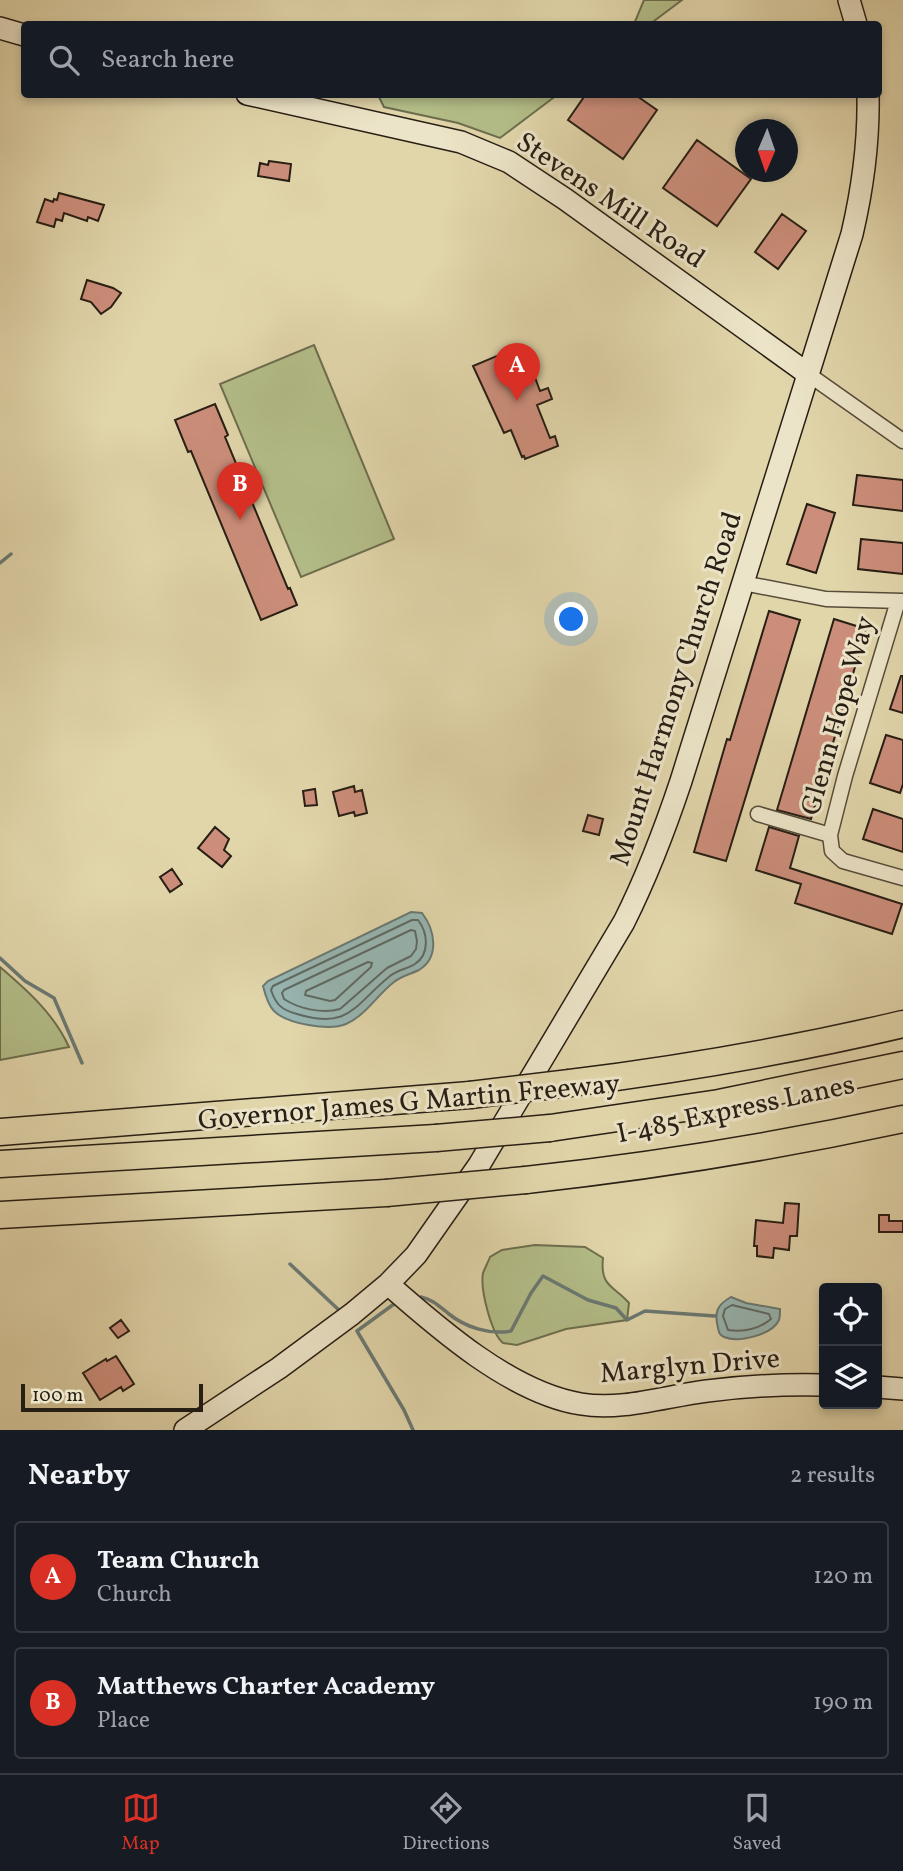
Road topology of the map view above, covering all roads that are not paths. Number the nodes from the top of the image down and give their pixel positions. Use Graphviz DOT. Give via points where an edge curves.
graph roads {
  1 [pos="849,0"];
  2 [pos="855,21"];
  3 [pos="0,28"];
  4 [pos="21,34"];
  5 [pos="263,98"];
  6 [pos="867,98"];
  7 [pos="808,374"];
  8 [pos="903,441"];
  9 [pos="743,583"];
  10 [pos="900,601"];
  11 [pos="758,814"];
  12 [pos="830,835"];
  13 [pos="903,878"];
  14 [pos="903,1024"];
  15 [pos="903,1065"];
  16 [pos="903,1080"];
  17 [pos="903,1106"];
  18 [pos="903,1119"];
  19 [pos="588,1122"];
  20 [pos="0,1132"];
  21 [pos="0,1164"];
  22 [pos="581,1174"];
  23 [pos="0,1215"];
  24 [pos="388,1284"];
  25 [pos="819,1385"];
  26 [pos="882,1387"];
  27 [pos="903,1389"];
  28 [pos="185,1430"];
  1 -- 2 [label="street"];
  3 -- 4 [label="street"];
  5 -- 7 [label="street, Stevens Mill Road" via="461,142 509,162"];
  6 -- 7 [label="street, Mount Harmony Church Road" via="867,149 859,202"];
  7 -- 8 [label="street, Stevens Mill Road"];
  7 -- 9 [label="street, Mount Harmony Church Road"];
  9 -- 10 [label="street" via="826,599"];
  9 -- 24 [label="street, Mount Harmony Church Road" via="645,881 479,1165 416,1255"];
  10 -- 12 [label="street, Glenn Hope Way"];
  11 -- 12 [label="street"];
  12 -- 13 [label="street, Glenn Hope Way" via="832,851 843,861"];
  14 -- 20 [label="highway, bridge" via="789,1049 470,1095"];
  15 -- 19 [label="highway, Governor James G Martin Freeway" via="719,1103"];
  16 -- 19 [label="highway, I-485 Express Lanes" via="744,1107"];
  17 -- 22 [label="highway, I-485 Express Lanes"];
  18 -- 22 [label="highway" via="728,1154"];
  19 -- 21 [label="highway, Governor James G Martin Freeway, bridge" via="436,1138"];
  22 -- 23 [label="highway, bridge" via="386,1193"];
  24 -- 25 [label="street, Marglyn Drive" via="493,1366 543,1392 580,1404 611,1405 743,1387"];
  24 -- 28 [label="street, Mount Harmony Church Road" via="279,1368"];
  26 -- 27 [label="street"];
}
